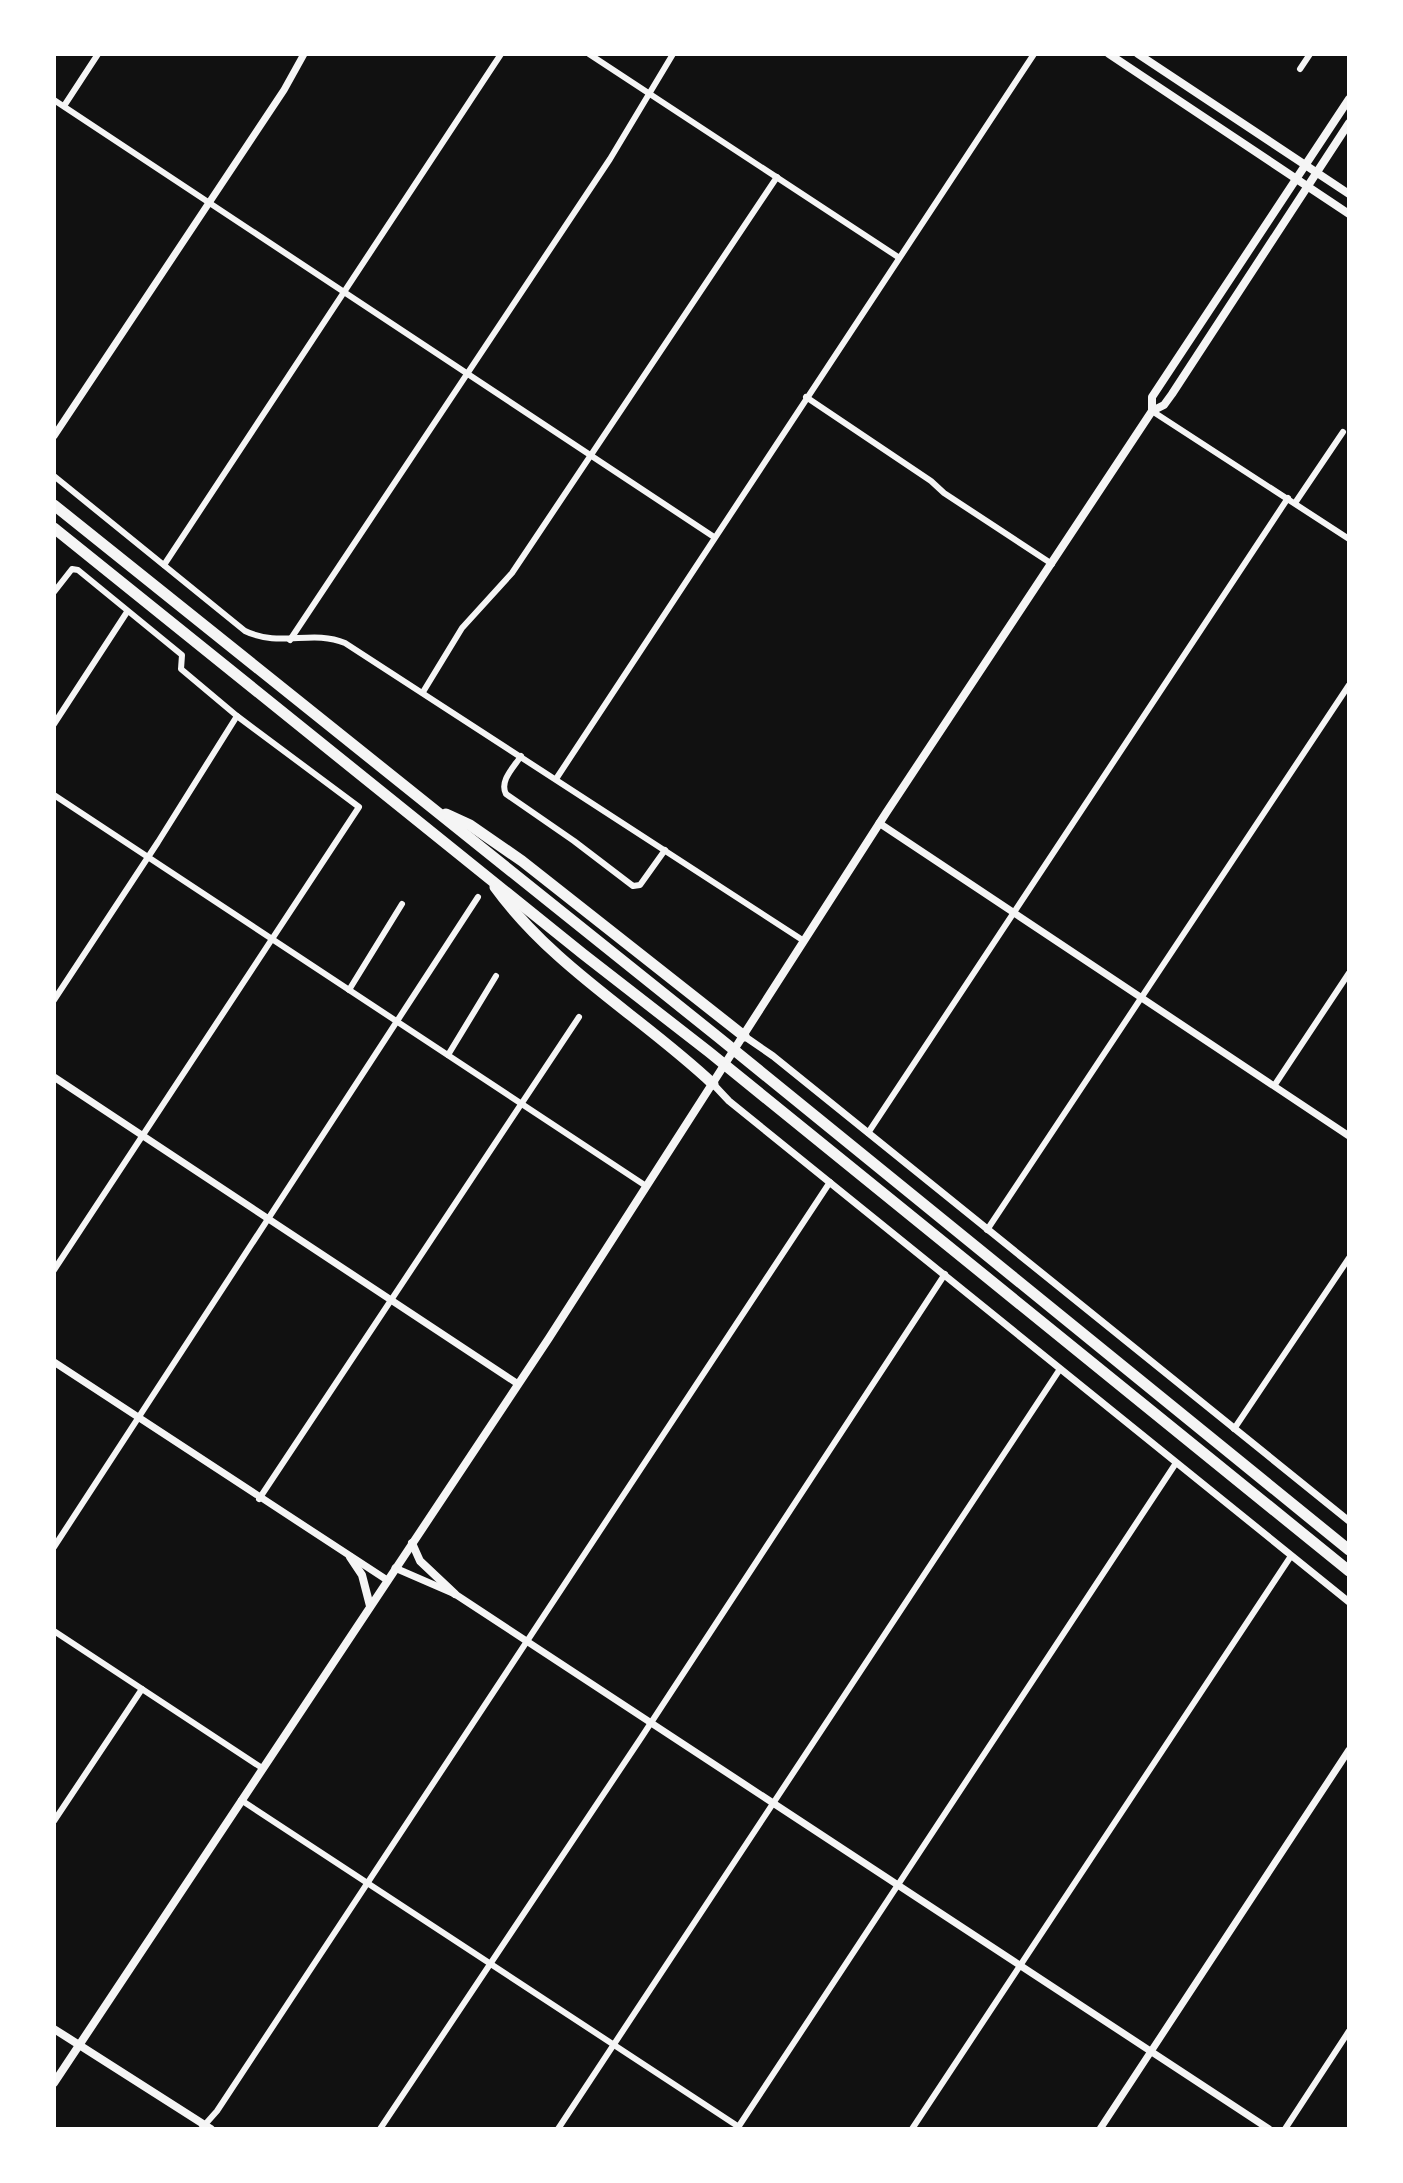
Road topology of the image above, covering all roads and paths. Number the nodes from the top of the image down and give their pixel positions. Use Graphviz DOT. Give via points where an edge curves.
graph roads {
  1 [pos="98,54"];
  2 [pos="304,54"];
  3 [pos="501,54"];
  4 [pos="589,54"];
  5 [pos="673,54"];
  6 [pos="1034,54"];
  7 [pos="1109,54"];
  8 [pos="1138,54"];
  9 [pos="1310,54"];
  10 [pos="1300,69"];
  11 [pos="651,94"];
  12 [pos="1349,99"];
  13 [pos="54,100"];
  14 [pos="64,106"];
  15 [pos="1349,123"];
  16 [pos="1305,165"];
  17 [pos="1316,172"];
  18 [pos="777,177"];
  19 [pos="1296,179"];
  20 [pos="1307,187"];
  21 [pos="1349,194"];
  22 [pos="208,202"];
  23 [pos="1349,214"];
  24 [pos="898,257"];
  25 [pos="1227,283"];
  26 [pos="1243,284"];
  27 [pos="344,292"];
  28 [pos="468,373"];
  29 [pos="806,397"];
  30 [pos="1152,411"];
  31 [pos="1343,432"];
  32 [pos="54,436"];
  33 [pos="591,455"];
  34 [pos="54,476"];
  35 [pos="1288,498"];
  36 [pos="1295,503"];
  37 [pos="54,505"];
  38 [pos="54,528"];
  39 [pos="714,537"];
  40 [pos="1349,539"];
  41 [pos="1052,564"];
  42 [pos="164,565"];
  43 [pos="54,592"];
  44 [pos="127,612"];
  45 [pos="290,640"];
  46 [pos="1349,685"];
  47 [pos="423,692"];
  48 [pos="237,716"];
  49 [pos="54,724"];
  50 [pos="521,756"];
  51 [pos="556,779"];
  52 [pos="54,795"];
  53 [pos="430,807"];
  54 [pos="879,823"];
  55 [pos="665,850"];
  56 [pos="149,856"];
  57 [pos="485,874"];
  58 [pos="478,897"];
  59 [pos="402,904"];
  60 [pos="1013,911"];
  61 [pos="272,940"];
  62 [pos="804,941"];
  63 [pos="1349,973"];
  64 [pos="496,976"];
  65 [pos="349,990"];
  66 [pos="1142,996"];
  67 [pos="54,1000"];
  68 [pos="579,1017"];
  69 [pos="397,1022"];
  70 [pos="744,1036"];
  71 [pos="448,1055"];
  72 [pos="54,1077"];
  73 [pos="713,1084"];
  74 [pos="1274,1086"];
  75 [pos="522,1103"];
  76 [pos="868,1133"];
  77 [pos="141,1135"];
  78 [pos="1349,1136"];
  79 [pos="830,1182"];
  80 [pos="646,1186"];
  81 [pos="268,1219"];
  82 [pos="987,1230"];
  83 [pos="1349,1258"];
  84 [pos="54,1270"];
  85 [pos="945,1274"];
  86 [pos="393,1301"];
  87 [pos="54,1362"];
  88 [pos="1060,1369"];
  89 [pos="518,1384"];
  90 [pos="137,1418"];
  91 [pos="1234,1429"];
  92 [pos="1176,1463"];
  93 [pos="259,1499"];
  94 [pos="1349,1521"];
  95 [pos="412,1543"];
  96 [pos="54,1547"];
  97 [pos="1349,1550"];
  98 [pos="1291,1556"];
  99 [pos="350,1557"];
  100 [pos="395,1568"];
  101 [pos="1349,1571"];
  102 [pos="387,1580"];
  103 [pos="455,1594"];
  104 [pos="1349,1602"];
  105 [pos="370,1606"];
  106 [pos="54,1631"];
  107 [pos="527,1641"];
  108 [pos="142,1689"];
  109 [pos="651,1723"];
  110 [pos="1349,1750"];
  111 [pos="262,1768"];
  112 [pos="241,1800"];
  113 [pos="773,1804"];
  114 [pos="54,1821"];
  115 [pos="367,1882"];
  116 [pos="897,1884"];
  117 [pos="491,1964"];
  118 [pos="1020,1965"];
  119 [pos="54,2029"];
  120 [pos="1349,2031"];
  121 [pos="79,2044"];
  122 [pos="614,2045"];
  123 [pos="1151,2052"];
  124 [pos="54,2083"];
  125 [pos="206,2128"];
  126 [pos="739,2128"];
  127 [pos="380,2129"];
  128 [pos="558,2129"];
  129 [pos="912,2129"];
  130 [pos="1100,2129"];
  131 [pos="1269,2129"];
  132 [pos="1285,2129"];
  1 -- 14 [label="street"];
  2 -- 22 [label="street"];
  3 -- 27 [label="street"];
  4 -- 11 [label="street"];
  5 -- 11 [label="street"];
  6 -- 24 [label="street"];
  7 -- 19 [label="main road"];
  8 -- 16 [label="main road"];
  9 -- 10 [label="street"];
  11 -- 18 [label="street"];
  11 -- 28 [label="street"];
  12 -- 16 [label="main road"];
  13 -- 14 [label="street"];
  14 -- 22 [label="street"];
  15 -- 17 [label="main road"];
  16 -- 17 [label="main road"];
  16 -- 19 [label="main road"];
  17 -- 20 [label="main road"];
  17 -- 21 [label="main road"];
  18 -- 24 [label="street"];
  18 -- 33 [label="street"];
  19 -- 20 [label="main road"];
  19 -- 25 [label="main road"];
  20 -- 23 [label="main road"];
  20 -- 26 [label="main road"];
  22 -- 27 [label="street"];
  22 -- 32 [label="street"];
  24 -- 29 [label="street"];
  25 -- 26 [label="main road"];
  25 -- 30 [label="main road" via="1152,397"];
  26 -- 30 [label="main road" via="1164,405"];
  27 -- 28 [label="street"];
  27 -- 42 [label="street"];
  28 -- 33 [label="street"];
  28 -- 45 [label="street"];
  29 -- 39 [label="street"];
  29 -- 41 [label="street"];
  30 -- 35 [label="street"];
  30 -- 41 [label="main road"];
  31 -- 36 [label="street"];
  33 -- 39 [label="street"];
  33 -- 47 [label="street" via="512,573 462,628"];
  34 -- 42 [label="street"];
  35 -- 36 [label="street"];
  35 -- 60 [label="street"];
  36 -- 40 [label="street"];
  37 -- 53 [label="highway"];
  38 -- 57 [label="highway"];
  39 -- 51 [label="street"];
  41 -- 54 [label="main road"];
  42 -- 45 [label="street" via="245,631"];
  43 -- 44 [label="street" via="68,571 78,570"];
  44 -- 48 [label="street" via="182,655 181,669"];
  44 -- 49 [label="street"];
  45 -- 47 [label="street" via="336,639"];
  46 -- 66 [label="street"];
  47 -- 50 [label="street"];
  48 -- 56 [label="street"];
  48 -- 61 [label="street" via="359,807"];
  50 -- 51 [label="street"];
  50 -- 55 [label="street" via="505,780 506,794 633,886 640,885"];
  51 -- 55 [label="street"];
  52 -- 56 [label="street"];
  53 -- 70 [label="highway" via="470,825 522,861"];
  53 -- 97 [label="highway"];
  54 -- 60 [label="street"];
  54 -- 62 [label="main road"];
  55 -- 62 [label="street"];
  56 -- 61 [label="street"];
  56 -- 67 [label="street"];
  57 -- 73 [label="highway" via="510,908 574,969"];
  57 -- 101 [label="highway"];
  58 -- 69 [label="street"];
  59 -- 65 [label="street"];
  60 -- 66 [label="street"];
  60 -- 76 [label="street"];
  61 -- 65 [label="street"];
  61 -- 77 [label="street"];
  62 -- 70 [label="main road"];
  63 -- 74 [label="street"];
  64 -- 71 [label="street"];
  65 -- 69 [label="street"];
  66 -- 74 [label="street"];
  66 -- 82 [label="street"];
  68 -- 75 [label="street"];
  69 -- 71 [label="street"];
  69 -- 81 [label="street"];
  70 -- 73 [label="main road"];
  70 -- 76 [label="street"];
  71 -- 75 [label="street"];
  72 -- 77 [label="street"];
  73 -- 79 [label="street"];
  73 -- 80 [label="main road"];
  74 -- 78 [label="street"];
  75 -- 80 [label="street"];
  75 -- 86 [label="street"];
  76 -- 82 [label="street"];
  77 -- 81 [label="street"];
  77 -- 84 [label="street"];
  79 -- 85 [label="street"];
  79 -- 107 [label="street"];
  80 -- 89 [label="main road"];
  81 -- 86 [label="street"];
  81 -- 90 [label="street"];
  82 -- 91 [label="street"];
  83 -- 91 [label="street"];
  85 -- 88 [label="street"];
  85 -- 109 [label="street"];
  86 -- 89 [label="street"];
  86 -- 93 [label="street"];
  87 -- 90 [label="street"];
  88 -- 92 [label="street"];
  88 -- 113 [label="street"];
  89 -- 95 [label="main road"];
  90 -- 93 [label="street"];
  90 -- 96 [label="street"];
  91 -- 94 [label="street"];
  92 -- 98 [label="street"];
  92 -- 116 [label="street"];
  93 -- 99 [label="street"];
  95 -- 100 [label="main road"];
  95 -- 103 [label="main road" via="420,1561"];
  98 -- 104 [label="street"];
  98 -- 118 [label="street"];
  99 -- 102 [label="street"];
  99 -- 105 [label="main road" via="362,1575"];
  100 -- 102 [label="main road"];
  100 -- 103 [label="street"];
  102 -- 105 [label="main road"];
  103 -- 107 [label="street"];
  105 -- 111 [label="main road"];
  106 -- 108 [label="street"];
  107 -- 109 [label="street"];
  107 -- 115 [label="street"];
  108 -- 111 [label="street"];
  108 -- 114 [label="street"];
  109 -- 113 [label="street"];
  109 -- 117 [label="street"];
  110 -- 123 [label="street"];
  111 -- 112 [label="main road"];
  112 -- 115 [label="street"];
  112 -- 121 [label="main road"];
  113 -- 116 [label="street"];
  113 -- 122 [label="street"];
  115 -- 117 [label="street"];
  115 -- 125 [label="street"];
  116 -- 118 [label="street"];
  116 -- 126 [label="street"];
  117 -- 122 [label="street"];
  117 -- 127 [label="street"];
  118 -- 123 [label="street"];
  118 -- 129 [label="street"];
  119 -- 121 [label="main road"];
  120 -- 132 [label="street"];
  121 -- 124 [label="main road"];
  121 -- 125 [label="main road"];
  122 -- 126 [label="street"];
  122 -- 128 [label="street"];
  123 -- 130 [label="street"];
  123 -- 131 [label="street"];
}
